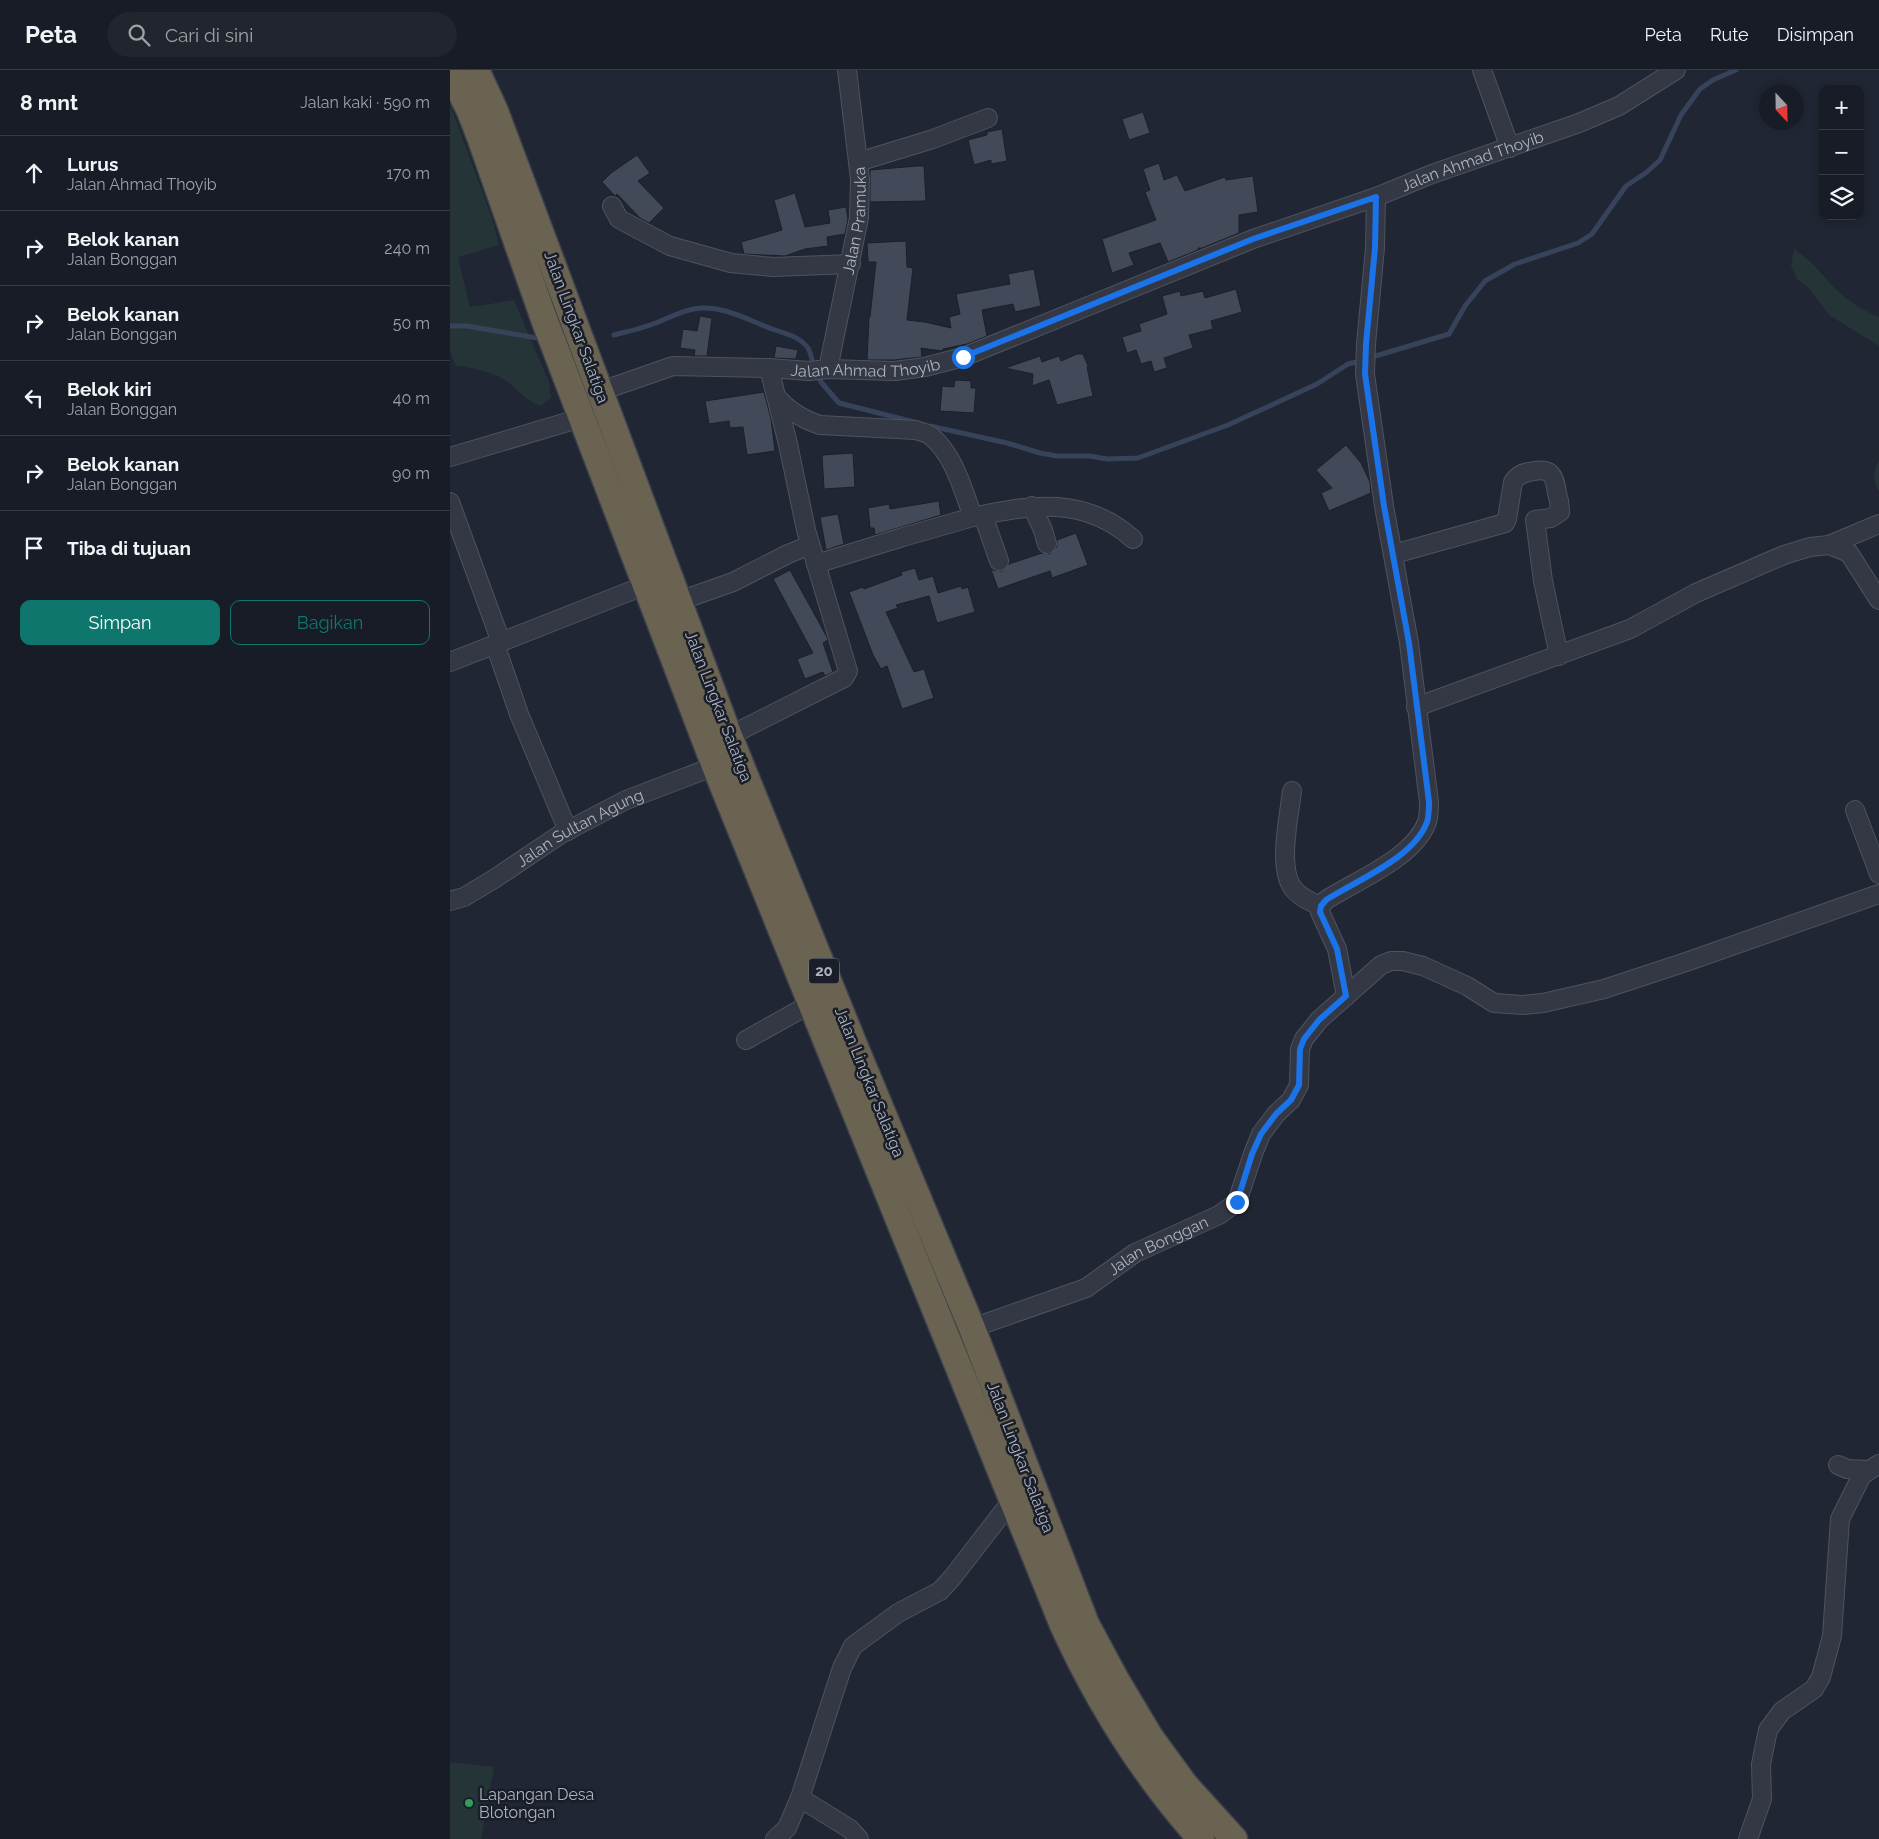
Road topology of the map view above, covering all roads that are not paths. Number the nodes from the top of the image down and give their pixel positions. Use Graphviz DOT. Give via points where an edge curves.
graph roads {
  1 [pos="476,70"];
  2 [pos="847,70"];
  3 [pos="1482,70"];
  4 [pos="1676,70"];
  5 [pos="450,71"];
  6 [pos="988,118"];
  7 [pos="1510,148"];
  8 [pos="858,162"];
  9 [pos="508,179"];
  10 [pos="1376,197"];
  11 [pos="612,206"];
  12 [pos="851,264"];
  13 [pos="769,368"];
  14 [pos="819,370"];
  15 [pos="776,395"];
  16 [pos="605,401"];
  17 [pos="582,417"];
  18 [pos="450,457"];
  19 [pos="450,502"];
  20 [pos="1032,506"];
  21 [pos="978,516"];
  22 [pos="1534,520"];
  23 [pos="1505,523"];
  24 [pos="1879,524"];
  25 [pos="1133,539"];
  26 [pos="1047,544"];
  27 [pos="810,545"];
  28 [pos="1829,545"];
  29 [pos="1394,554"];
  30 [pos="999,561"];
  31 [pos="816,564"];
  32 [pos="646,585"];
  33 [pos="1879,600"];
  34 [pos="679,602"];
  35 [pos="498,643"];
  36 [pos="1559,656"];
  37 [pos="450,662"];
  38 [pos="1416,707"];
  39 [pos="729,736"];
  40 [pos="715,766"];
  41 [pos="1292,791"];
  42 [pos="1855,810"];
  43 [pos="568,831"];
  44 [pos="1879,874"];
  45 [pos="1879,894"];
  46 [pos="450,902"];
  47 [pos="1321,906"];
  48 [pos="1346,996"];
  49 [pos="812,1003"];
  50 [pos="746,1040"];
  51 [pos="972,1328"];
  52 [pos="993,1418"];
  53 [pos="1838,1466"];
  54 [pos="1873,1467"];
  55 [pos="1013,1499"];
  56 [pos="800,1798"];
  57 [pos="775,1839"];
  58 [pos="859,1839"];
  59 [pos="1201,1839"];
  60 [pos="1234,1839"];
  61 [pos="1748,1839"];
  1 -- 9 [label="highway, Jalan Lingkar Salatiga / 20" via="496,110"];
  2 -- 8 [label="street, Jalan Pramuka"];
  3 -- 7 [label="street"];
  4 -- 7 [label="street, Jalan Ahmad Thoyib" via="1619,106"];
  5 -- 9 [label="highway, Jalan Lingkar Salatiga / 20"];
  6 -- 8 [label="street"];
  7 -- 10 [label="street, Jalan Ahmad Thoyib"];
  8 -- 12 [label="street, Jalan Pramuka" via="859,218"];
  9 -- 16 [label="highway, Jalan Lingkar Salatiga / 20"];
  9 -- 17 [label="highway, Jalan Lingkar Salatiga / 20" via="544,319"];
  10 -- 14 [label="street, Jalan Ahmad Thoyib" via="1253,239 963,357 895,370"];
  10 -- 29 [label="street" via="1365,374"];
  11 -- 12 [label="street" via="619,220 670,246 731,263 773,266"];
  12 -- 14 [label="street, Jalan Pramuka"];
  13 -- 14 [label="street, Jalan Ahmad Thoyib"];
  13 -- 15 [label="street"];
  13 -- 16 [label="street, Jalan Ahmad Thoyib" via="673,366"];
  15 -- 21 [label="street" via="792,412 820,425 908,429 929,435 952,464"];
  15 -- 27 [label="street"];
  16 -- 17 [label="street, Jalan Ahmad Thoyib"];
  16 -- 34 [label="highway, Jalan Lingkar Salatiga / 20"];
  17 -- 18 [label="street"];
  17 -- 32 [label="highway, Jalan Lingkar Salatiga / 20"];
  19 -- 35 [label="street"];
  20 -- 21 [label="street"];
  20 -- 25 [label="street" via="1084,511 1121,528"];
  20 -- 26 [label="street"];
  21 -- 30 [label="street"];
  21 -- 31 [label="street"];
  22 -- 23 [label="street"];
  22 -- 23 [label="street" via="1551,518 1560,512 1554,477 1544,470 1516,477"];
  22 -- 36 [label="street"];
  23 -- 29 [label="street"];
  24 -- 28 [label="street"];
  27 -- 31 [label="street"];
  27 -- 34 [label="street" via="733,582"];
  28 -- 33 [label="street" via="1849,553"];
  28 -- 36 [label="street" via="1784,555 1696,593 1630,629"];
  29 -- 38 [label="street"];
  31 -- 39 [label="street" via="848,671 844,678"];
  32 -- 35 [label="street"];
  32 -- 40 [label="highway, Jalan Lingkar Salatiga / 20"];
  34 -- 39 [label="highway, Jalan Lingkar Salatiga / 20"];
  35 -- 37 [label="street"];
  35 -- 43 [label="street" via="519,714"];
  36 -- 38 [label="street"];
  38 -- 47 [label="street" via="1429,802 1427,821 1421,834 1394,860 1331,896"];
  39 -- 51 [label="highway, Jalan Lingkar Salatiga / 20"];
  40 -- 43 [label="street, Jalan Sultan Agung" via="626,800"];
  40 -- 49 [label="highway, Jalan Lingkar Salatiga / 20"];
  41 -- 47 [label="street" via="1285,863 1288,877 1300,895"];
  42 -- 44 [label="street"];
  43 -- 46 [label="street, Jalan Sultan Agung" via="494,879"];
  45 -- 48 [label="street, Jalan Bonggan" via="1604,989 1543,1003 1494,1003 1467,986 1423,966 1403,961 1381,965"];
  47 -- 48 [label="street" via="1320,912 1337,949"];
  48 -- 51 [label="street, Jalan Bonggan" via="1319,1020 1304,1039 1300,1049 1299,1085 1291,1100 1261,1134 1237,1202 1219,1215 1135,1253 1086,1288"];
  49 -- 50 [label="street"];
  49 -- 52 [label="highway, Jalan Lingkar Salatiga / 20"];
  51 -- 52 [label="highway, Jalan Lingkar Salatiga / 20"];
  52 -- 55 [label="highway, Jalan Lingkar Salatiga / 20"];
  52 -- 60 [label="highway, Jalan Lingkar Salatiga / 20" via="1086,1624 1116,1680 1150,1737 1185,1785"];
  53 -- 54 [label="street" via="1847,1469"];
  54 -- 61 [label="street" via="1862,1475 1840,1519 1832,1636 1821,1677 1814,1689 1782,1711 1768,1730 1761,1764 1762,1799"];
  55 -- 56 [label="street" via="940,1591 898,1613 854,1646 842,1668"];
  55 -- 59 [label="highway, Jalan Lingkar Salatiga / 20" via="1063,1624 1096,1692 1143,1767"];
  56 -- 57 [label="street" via="787,1828"];
  56 -- 58 [label="street" via="850,1829"];
}
